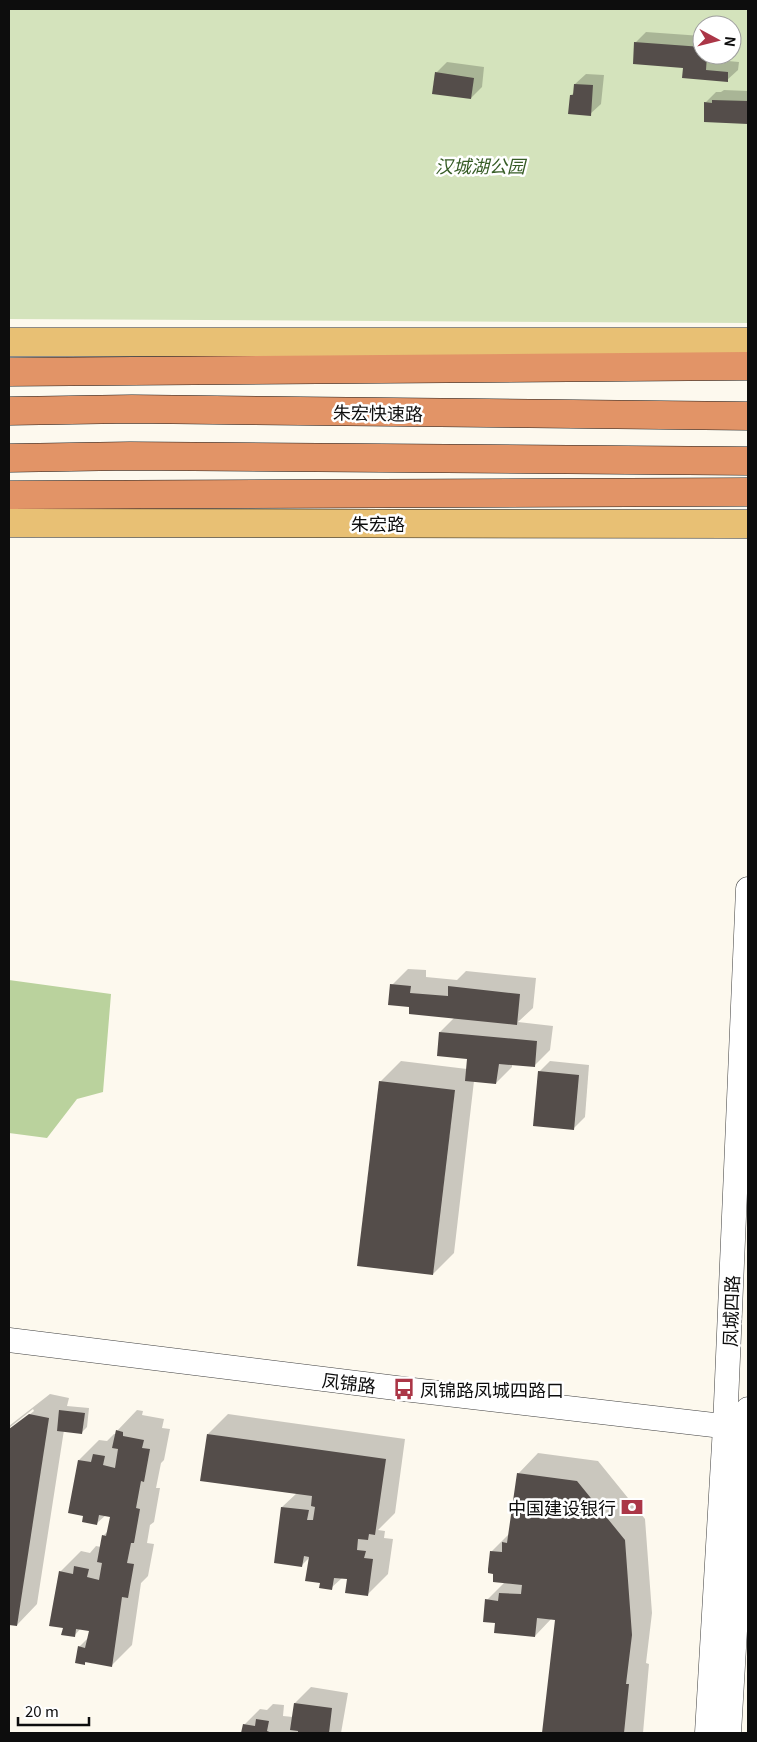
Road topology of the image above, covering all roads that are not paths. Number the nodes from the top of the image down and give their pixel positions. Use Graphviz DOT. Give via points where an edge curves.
graph roads {
  1 [pos="9,342"];
  2 [pos="748,342"];
  3 [pos="748,366"];
  4 [pos="9,372"];
  5 [pos="9,411"];
  6 [pos="748,416"];
  7 [pos="9,458"];
  8 [pos="748,461"];
  9 [pos="748,492"];
  10 [pos="9,495"];
  11 [pos="9,523"];
  12 [pos="748,524"];
  13 [pos="748,889"];
  14 [pos="9,1340"];
  15 [pos="742,1423"];
  16 [pos="707,1733"];
  17 [pos="729,1733"];
  1 -- 2 [label="main road"];
  3 -- 4 [label="highway"];
  5 -- 6 [label="highway, 朱宏快速路" via="132,409"];
  7 -- 8 [label="highway"];
  9 -- 10 [label="highway"];
  11 -- 12 [label="main road, 朱宏路"];
  13 -- 15 [label="street, 凤城四路"];
  14 -- 15 [label="street, 凤锦路"];
  15 -- 16 [label="street, 凤城四路"];
  15 -- 17 [label="street, 凤城四路"];
}
